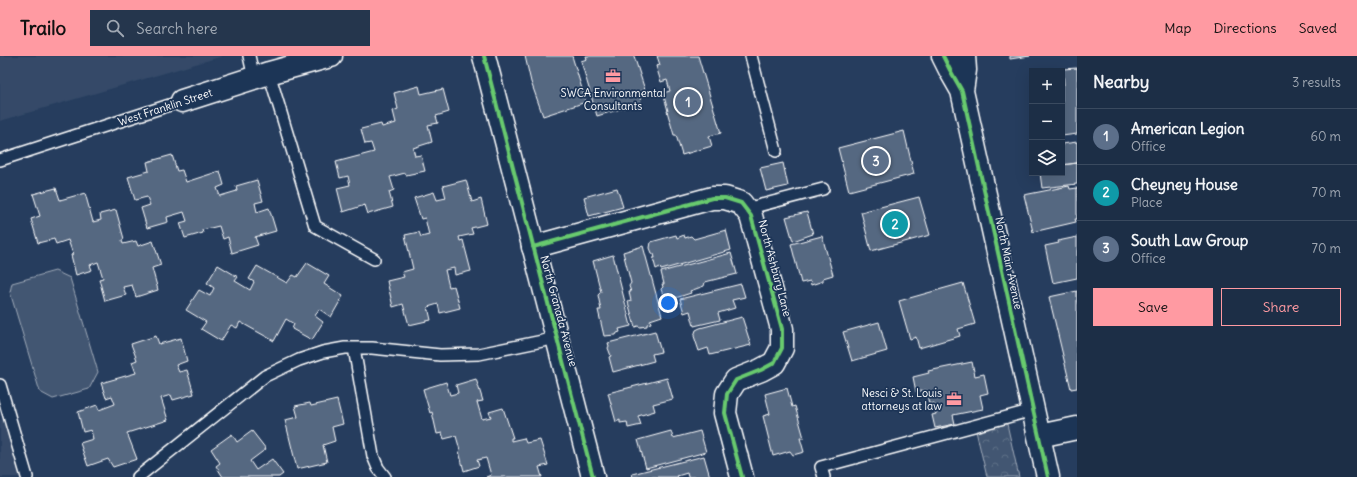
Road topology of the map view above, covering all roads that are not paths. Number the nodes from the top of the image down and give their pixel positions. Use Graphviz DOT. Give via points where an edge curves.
graph roads {
  1 [pos="249,56"];
  2 [pos="331,56"];
  3 [pos="484,56"];
  4 [pos="750,56"];
  5 [pos="943,56"];
  6 [pos="964,56"];
  7 [pos="262,76"];
  8 [pos="962,91"];
  9 [pos="182,102"];
  10 [pos="776,151"];
  11 [pos="0,160"];
  12 [pos="824,189"];
  13 [pos="746,209"];
  14 [pos="534,247"];
  15 [pos="374,259"];
  16 [pos="557,338"];
  17 [pos="354,348"];
  18 [pos="0,385"];
  19 [pos="1033,410"];
  20 [pos="1077,428"];
  21 [pos="1039,436"];
  22 [pos="147,473"];
  23 [pos="28,477"];
  24 [pos="138,477"];
  25 [pos="385,477"];
  26 [pos="593,477"];
  27 [pos="742,477"];
  28 [pos="824,477"];
  29 [pos="1048,477"];
  1 -- 7 [label="lane"];
  2 -- 7 [label="street, West Franklin Street"];
  3 -- 14 [label="street, North Granada Avenue"];
  4 -- 10 [label="lane"];
  5 -- 8 [label="street, North Main Avenue"];
  6 -- 8 [label="street, North Main Avenue"];
  7 -- 9 [label="street, West Franklin Street"];
  7 -- 15 [label="lane" via="315,226"];
  8 -- 19 [label="street, North Main Avenue"];
  9 -- 11 [label="lane, West Franklin Street"];
  12 -- 13 [label="lane"];
  13 -- 14 [label="street, North Ashbury Lane" via="741,203 726,198 712,198"];
  13 -- 27 [label="street, North Ashbury Lane" via="751,216 782,329 782,348 774,363 736,380 728,394 726,413"];
  14 -- 16 [label="street, North Granada Avenue"];
  16 -- 17 [label="lane" via="479,354 440,355"];
  16 -- 26 [label="street, North Granada Avenue"];
  17 -- 22 [label="lane" via="323,352 265,376"];
  17 -- 25 [label="lane" via="373,456"];
  18 -- 23 [label="lane"];
  19 -- 21 [label="street, North Main Avenue"];
  19 -- 28 [label="lane" via="821,467"];
  20 -- 21 [label="street"];
  21 -- 29 [label="street, North Main Avenue"];
  22 -- 24 [label="lane"];
}
